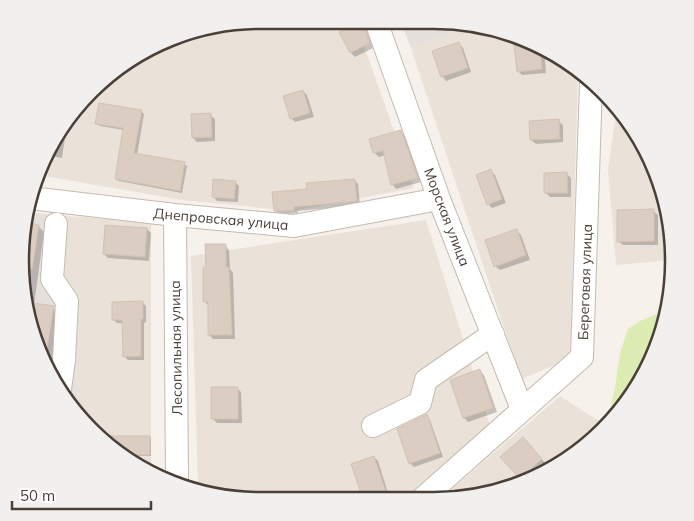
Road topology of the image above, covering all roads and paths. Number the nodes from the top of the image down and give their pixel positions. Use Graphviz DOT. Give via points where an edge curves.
graph roads {
  1 [pos="379,29"];
  2 [pos="591,91"];
  3 [pos="38,199"];
  4 [pos="440,199"];
  5 [pos="175,215"];
  6 [pos="56,224"];
  7 [pos="493,334"];
  8 [pos="61,378"];
  9 [pos="522,409"];
  10 [pos="373,426"];
  11 [pos="178,477"];
  12 [pos="430,492"];
  1 -- 4 [label="street, Морская улица"];
  2 -- 9 [label="street, Береговая улица" via="582,357"];
  3 -- 5 [label="street, Днепровская улица"];
  4 -- 5 [label="street, Днепровская улица" via="294,226"];
  4 -- 7 [label="street, Морская улица"];
  5 -- 11 [label="street, Лесопильная улица"];
  6 -- 8 [label="street" via="52,279 67,301"];
  7 -- 9 [label="street, Морская улица"];
  7 -- 10 [label="street" via="426,380 420,403"];
  9 -- 12 [label="street, Береговая улица"];
}
